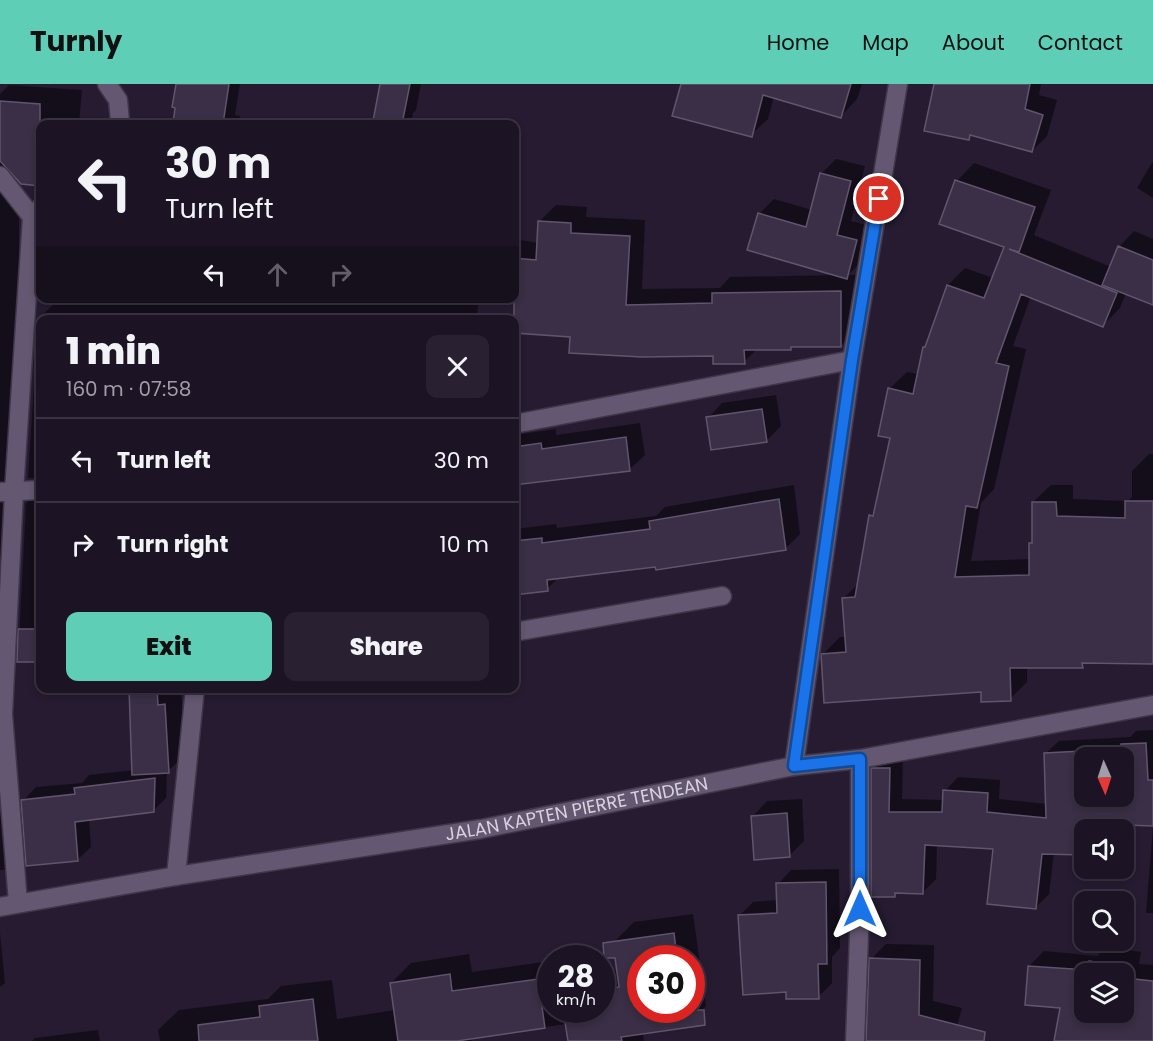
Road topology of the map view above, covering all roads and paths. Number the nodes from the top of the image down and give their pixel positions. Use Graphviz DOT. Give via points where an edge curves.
graph roads {
  1 [pos="107,84"];
  2 [pos="898,84"];
  3 [pos="120,120"];
  4 [pos="0,176"];
  5 [pos="36,212"];
  6 [pos="852,360"];
  7 [pos="519,423"];
  8 [pos="36,490"];
  9 [pos="7,492"];
  10 [pos="722,596"];
  11 [pos="519,631"];
  12 [pos="194,693"];
  13 [pos="1153,705"];
  14 [pos="860,759"];
  15 [pos="794,766"];
  16 [pos="176,876"];
  17 [pos="9,905"];
  18 [pos="855,1041"];
  1 -- 3 [label="street" via="118,100"];
  2 -- 6 [label="street"];
  4 -- 5 [label="street"];
  5 -- 9 [label="street"];
  6 -- 7 [label="street"];
  6 -- 15 [label="street"];
  8 -- 9 [label="street"];
  9 -- 17 [label="street" via="3,714"];
  10 -- 11 [label="street"];
  12 -- 16 [label="street"];
  13 -- 14 [label="street, JALAN KAPTEN PIERRE TENDEAN"];
  14 -- 15 [label="street, JALAN KAPTEN PIERRE TENDEAN"];
  14 -- 18 [label="street"];
  15 -- 16 [label="street, JALAN KAPTEN PIERRE TENDEAN" via="481,829"];
  16 -- 17 [label="street, JALAN KAPTEN PIERRE TENDEAN"];
}
